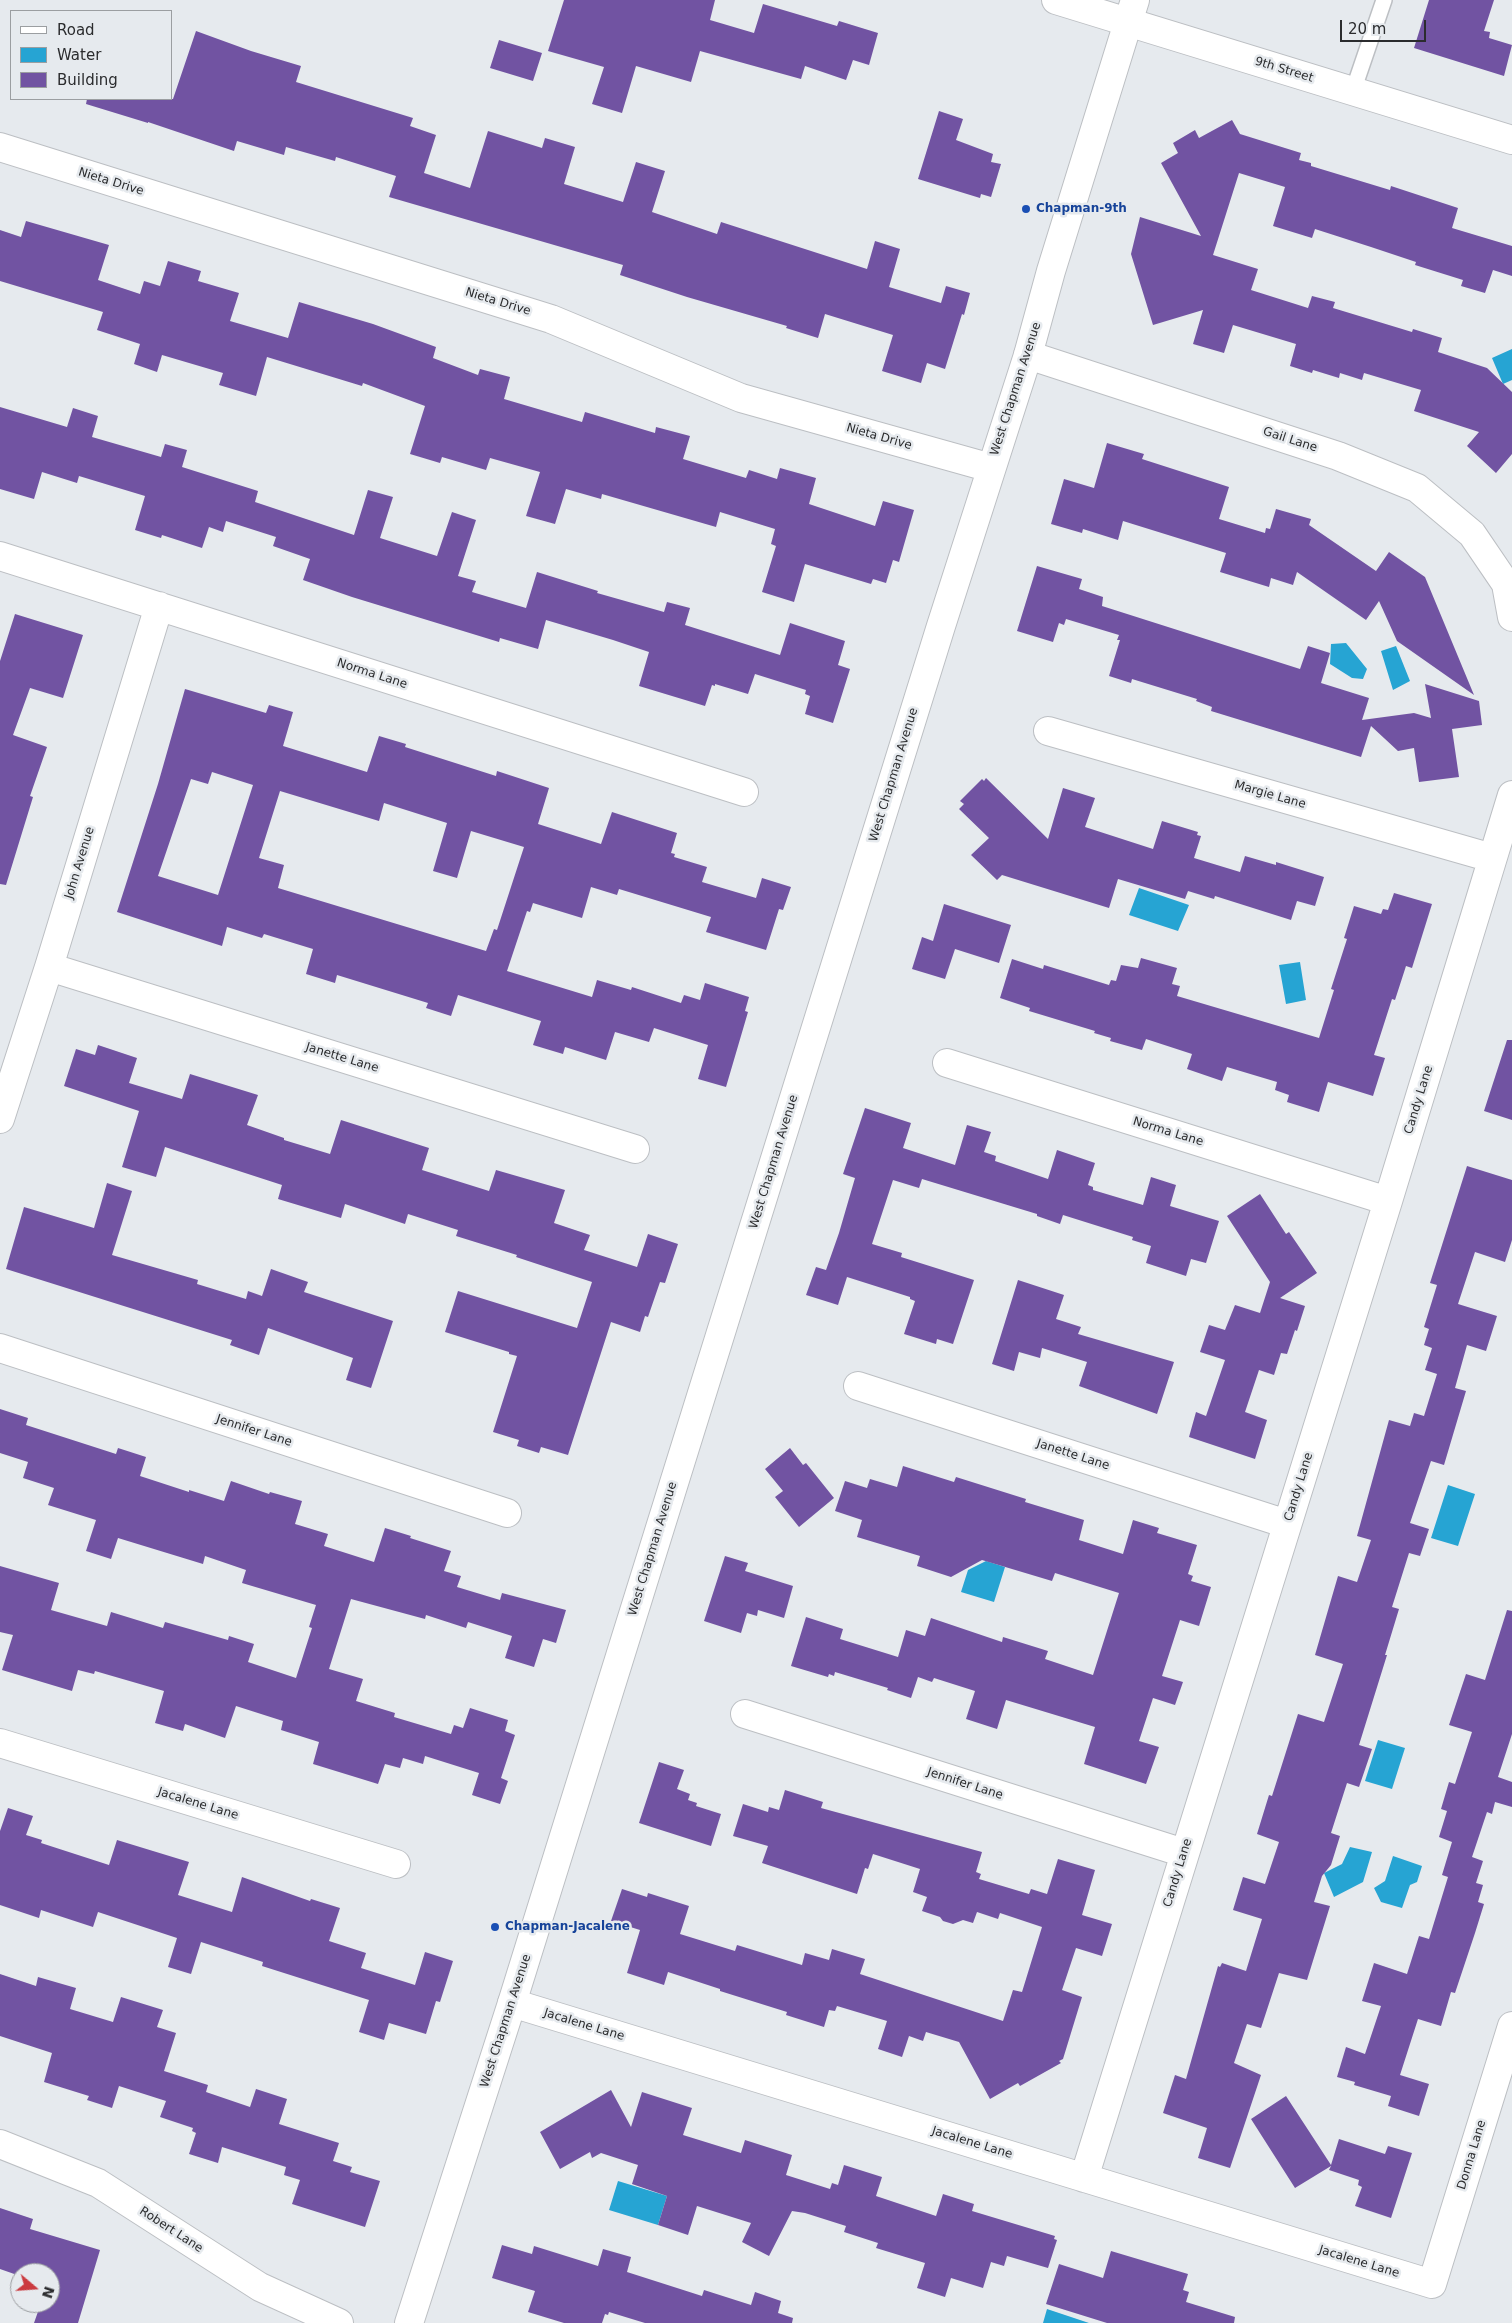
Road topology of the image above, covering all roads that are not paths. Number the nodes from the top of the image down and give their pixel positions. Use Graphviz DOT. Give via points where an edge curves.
graph roads {
  1 [pos="1056,0"];
  2 [pos="1384,0"];
  3 [pos="1131,11"];
  4 [pos="1353,91"];
  5 [pos="1512,140"];
  6 [pos="0,147"];
  7 [pos="1028,355"];
  8 [pos="991,468"];
  9 [pos="0,556"];
  10 [pos="1509,583"];
  11 [pos="159,606"];
  12 [pos="1512,617"];
  13 [pos="1048,731"];
  14 [pos="744,792"];
  15 [pos="1512,796"];
  16 [pos="1492,858"];
  17 [pos="49,967"];
  18 [pos="947,1064"];
  19 [pos="0,1119"];
  20 [pos="635,1149"];
  21 [pos="1388,1201"];
  22 [pos="0,1348"];
  23 [pos="858,1386"];
  24 [pos="507,1513"];
  25 [pos="1287,1524"];
  26 [pos="745,1714"];
  27 [pos="0,1743"];
  28 [pos="1184,1853"];
  29 [pos="396,1864"];
  30 [pos="512,2003"];
  31 [pos="1512,2026"];
  32 [pos="0,2144"];
  33 [pos="1084,2178"];
  34 [pos="1432,2284"];
  35 [pos="339,2323"];
  36 [pos="409,2323"];
  1 -- 3 [label="street, 9th Street"];
  2 -- 4 [label="lane"];
  3 -- 4 [label="street, 9th Street"];
  3 -- 7 [label="street, West Chapman Avenue"];
  4 -- 5 [label="street, 9th Street"];
  6 -- 8 [label="street, Nieta Drive" via="551,318 741,398"];
  7 -- 8 [label="street, West Chapman Avenue"];
  7 -- 10 [label="street, Gail Lane" via="1338,456 1417,488 1472,534"];
  8 -- 30 [label="street, West Chapman Avenue"];
  9 -- 11 [label="street, Norma Lane"];
  10 -- 12 [label="street"];
  11 -- 14 [label="street, Norma Lane"];
  11 -- 17 [label="street, John Avenue"];
  13 -- 16 [label="street, Margie Lane"];
  15 -- 16 [label="street, Candy Lane"];
  16 -- 21 [label="street, Candy Lane"];
  17 -- 19 [label="street, John Avenue"];
  17 -- 20 [label="street, Janette Lane"];
  18 -- 21 [label="street, Norma Lane"];
  21 -- 25 [label="street, Candy Lane"];
  22 -- 24 [label="street, Jennifer Lane"];
  23 -- 25 [label="street, Janette Lane"];
  25 -- 28 [label="street, Candy Lane"];
  26 -- 28 [label="street, Jennifer Lane"];
  27 -- 29 [label="street, Jacalene Lane"];
  28 -- 33 [label="street, Candy Lane"];
  30 -- 33 [label="street, Jacalene Lane"];
  30 -- 36 [label="street, West Chapman Avenue"];
  31 -- 34 [label="street, Donna Lane"];
  32 -- 35 [label="street, Robert Lane" via="98,2183 260,2287"];
  33 -- 34 [label="street, Jacalene Lane"];
}
